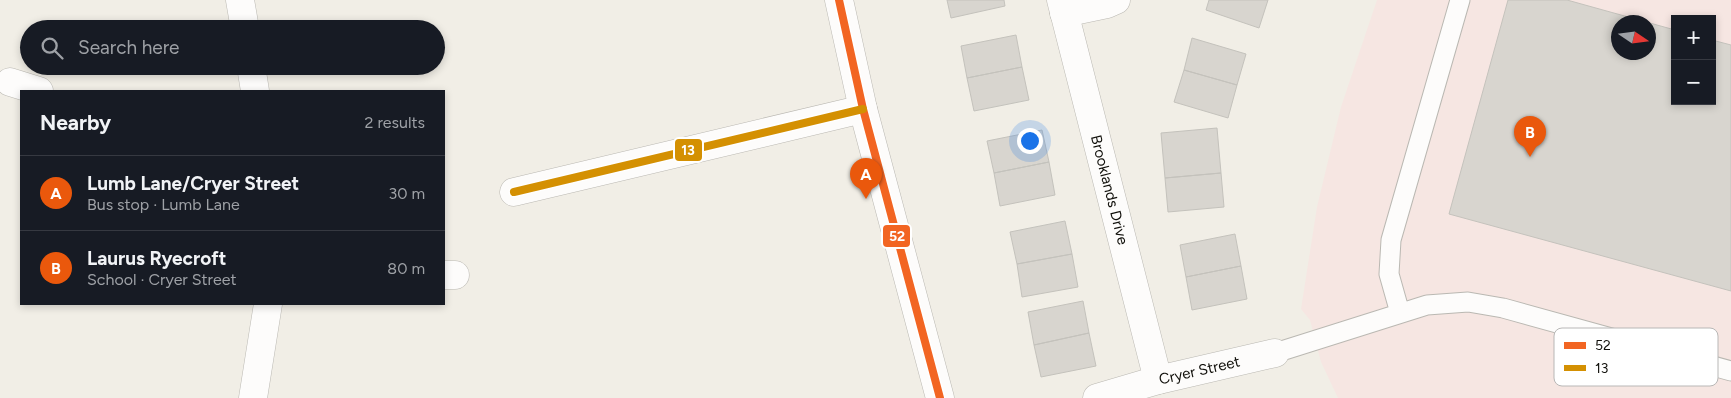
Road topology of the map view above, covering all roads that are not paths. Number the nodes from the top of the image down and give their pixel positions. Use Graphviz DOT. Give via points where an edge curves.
graph roads {
  1 [pos="240,0"];
  2 [pos="839,0"];
  3 [pos="1116,0"];
  4 [pos="1460,0"];
  5 [pos="1063,7"];
  6 [pos="243,20"];
  7 [pos="252,75"];
  8 [pos="10,82"];
  9 [pos="36,90"];
  10 [pos="255,90"];
  11 [pos="863,109"];
  12 [pos="514,192"];
  13 [pos="268,305"];
  14 [pos="1400,314"];
  15 [pos="1572,328"];
  16 [pos="1275,353"];
  17 [pos="1718,367"];
  18 [pos="1731,371"];
  19 [pos="1158,380"];
  20 [pos="253,398"];
  21 [pos="940,398"];
  22 [pos="1097,398"];
  1 -- 6 [label="street"];
  2 -- 11 [label="street"];
  3 -- 5 [label="street" via="1107,4"];
  4 -- 14 [label="lane" via="1391,240 1388,274"];
  5 -- 19 [label="street, Brooklands Drive"];
  7 -- 10 [label="street"];
  8 -- 9 [label="street"];
  11 -- 12 [label="street"];
  11 -- 21 [label="street"];
  13 -- 20 [label="street"];
  14 -- 15 [label="lane" via="1427,305 1468,302"];
  14 -- 16 [label="lane"];
  16 -- 19 [label="street, Cryer Street"];
  17 -- 18 [label="lane"];
  19 -- 22 [label="street, Cryer Street"];
}
